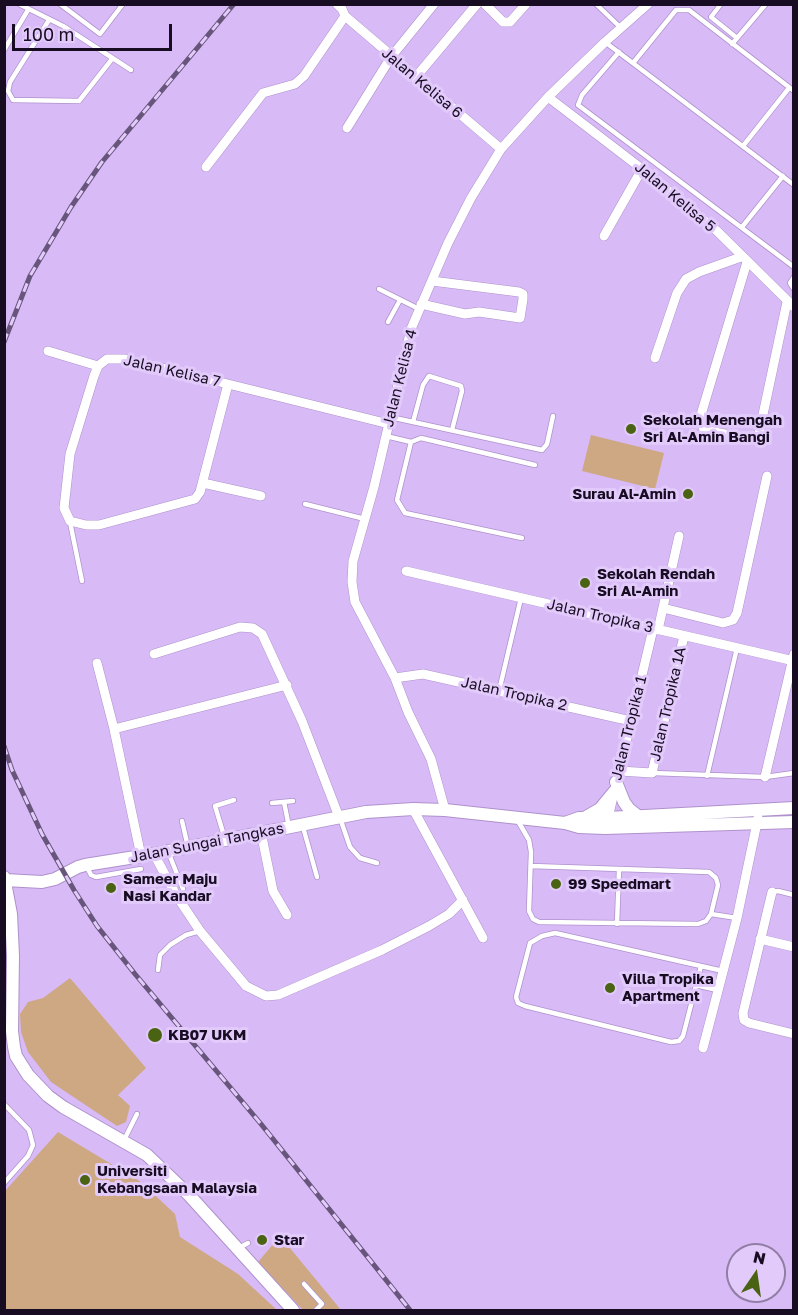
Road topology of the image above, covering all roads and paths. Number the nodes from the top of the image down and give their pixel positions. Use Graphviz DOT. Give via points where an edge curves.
graph roads {
  1 [pos="19,4"];
  2 [pos="60,4"];
  3 [pos="123,4"];
  4 [pos="337,4"];
  5 [pos="434,4"];
  6 [pos="477,4"];
  7 [pos="485,4"];
  8 [pos="526,4"];
  9 [pos="596,4"];
  10 [pos="648,4"];
  11 [pos="721,4"];
  12 [pos="766,4"];
  13 [pos="28,10"];
  14 [pos="345,16"];
  15 [pos="49,20"];
  16 [pos="621,28"];
  17 [pos="737,38"];
  18 [pos="605,42"];
  19 [pos="732,44"];
  20 [pos="4,50"];
  21 [pos="620,52"];
  22 [pos="391,57"];
  23 [pos="112,59"];
  24 [pos="633,63"];
  25 [pos="131,70"];
  26 [pos="415,78"];
  27 [pos="791,90"];
  28 [pos="548,97"];
  29 [pos="347,128"];
  30 [pos="743,146"];
  31 [pos="501,149"];
  32 [pos="206,167"];
  33 [pos="642,169"];
  34 [pos="783,176"];
  35 [pos="794,184"];
  36 [pos="742,227"];
  37 [pos="604,236"];
  38 [pos="744,260"];
  39 [pos="794,267"];
  40 [pos="794,277"];
  41 [pos="432,280"];
  42 [pos="379,289"];
  43 [pos="794,289"];
  44 [pos="400,300"];
  45 [pos="790,305"];
  46 [pos="420,307"];
  47 [pos="388,322"];
  48 [pos="48,351"];
  49 [pos="655,358"];
  50 [pos="98,366"];
  51 [pos="228,384"];
  52 [pos="553,416"];
  53 [pos="389,420"];
  54 [pos="413,422"];
  55 [pos="452,430"];
  56 [pos="386,436"];
  57 [pos="411,442"];
  58 [pos="535,465"];
  59 [pos="767,476"];
  60 [pos="203,483"];
  61 [pos="261,496"];
  62 [pos="305,504"];
  63 [pos="365,519"];
  64 [pos="70,521"];
  65 [pos="679,536"];
  66 [pos="522,538"];
  67 [pos="406,571"];
  68 [pos="82,581"];
  69 [pos="522,598"];
  70 [pos="663,608"];
  71 [pos="655,629"];
  72 [pos="684,636"];
  73 [pos="737,648"];
  74 [pos="154,654"];
  75 [pos="793,659"];
  76 [pos="97,663"];
  77 [pos="396,678"];
  78 [pos="286,685"];
  79 [pos="500,691"];
  80 [pos="632,721"];
  81 [pos="114,729"];
  82 [pos="652,773"];
  83 [pos="794,773"];
  84 [pos="707,776"];
  85 [pos="765,777"];
  86 [pos="617,782"];
  87 [pos="234,800"];
  88 [pos="292,801"];
  89 [pos="284,802"];
  90 [pos="272,804"];
  91 [pos="794,808"];
  92 [pos="417,809"];
  93 [pos="760,809"];
  94 [pos="445,810"];
  95 [pos="339,817"];
  96 [pos="639,817"];
  97 [pos="516,818"];
  98 [pos="585,818"];
  99 [pos="182,820"];
  100 [pos="794,822"];
  101 [pos="565,823"];
  102 [pos="606,823"];
  103 [pos="757,823"];
  104 [pos="302,825"];
  105 [pos="289,827"];
  106 [pos="261,832"];
  107 [pos="225,840"];
  108 [pos="188,847"];
  109 [pos="169,851"];
  110 [pos="148,855"];
  111 [pos="377,863"];
  112 [pos="85,865"];
  113 [pos="531,866"];
  114 [pos="141,869"];
  115 [pos="619,870"];
  116 [pos="317,877"];
  117 [pos="5,879"];
  118 [pos="183,889"];
  119 [pos="772,892"];
  120 [pos="794,895"];
  121 [pos="463,900"];
  122 [pos="711,914"];
  123 [pos="287,915"];
  124 [pos="737,918"];
  125 [pos="617,924"];
  126 [pos="200,931"];
  127 [pos="483,938"];
  128 [pos="760,939"];
  129 [pos="794,946"];
  130 [pos="701,966"];
  131 [pos="158,969"];
  132 [pos="723,971"];
  133 [pos="696,985"];
  134 [pos="718,990"];
  135 [pos="794,1034"];
  136 [pos="703,1048"];
  137 [pos="4,1104"];
  138 [pos="137,1114"];
  139 [pos="124,1140"];
  140 [pos="4,1183"];
  141 [pos="304,1284"];
  142 [pos="293,1311"];
  143 [pos="316,1311"];
  1 -- 13 [label="lane"];
  2 -- 3 [label="lane" via="100,34"];
  4 -- 14 [label="street, Jalan Kelisa 6"];
  5 -- 22 [label="street"];
  6 -- 26 [label="street"];
  7 -- 8 [label="street" via="503,22 510,22"];
  9 -- 16 [label="lane"];
  10 -- 16 [label="street, Jalan Kelisa 4"];
  11 -- 17 [label="lane" via="711,17"];
  12 -- 17 [label="lane"];
  13 -- 15 [label="lane"];
  13 -- 20 [label="lane"];
  14 -- 22 [label="street, Jalan Kelisa 6"];
  14 -- 32 [label="street" via="304,76 295,84 263,93"];
  15 -- 23 [label="lane"];
  15 -- 23 [label="lane" via="10,82 8,91 13,100 79,101"];
  16 -- 18 [label="street, Jalan Kelisa 4"];
  17 -- 19 [label="lane"];
  18 -- 21 [label="lane"];
  18 -- 28 [label="street, Jalan Kelisa 4"];
  19 -- 24 [label="lane" via="681,8"];
  19 -- 27 [label="lane"];
  21 -- 24 [label="lane"];
  21 -- 36 [label="lane" via="582,94 578,105"];
  22 -- 26 [label="street, Jalan Kelisa 6"];
  22 -- 29 [label="street"];
  23 -- 25 [label="lane"];
  24 -- 30 [label="lane"];
  26 -- 31 [label="street, Jalan Kelisa 6"];
  27 -- 30 [label="lane"];
  28 -- 31 [label="street, Jalan Kelisa 4"];
  28 -- 33 [label="street, Jalan Kelisa 5"];
  30 -- 34 [label="lane"];
  31 -- 41 [label="street, Jalan Kelisa 4" via="471,198"];
  33 -- 37 [label="street"];
  33 -- 38 [label="street, Jalan Kelisa 5" via="717,231"];
  34 -- 35 [label="lane"];
  34 -- 36 [label="lane"];
  36 -- 39 [label="lane"];
  38 -- 45 [label="street, Jalan Kelisa 5"];
  38 -- 45 [label="street" via="700,418 704,430 758,438"];
  38 -- 49 [label="street" via="686,279 677,293"];
  40 -- 43 [label="lane" via="790,283"];
  41 -- 46 [label="street, Jalan Kelisa 4"];
  41 -- 46 [label="street" via="519,292 523,294 520,318 479,312 465,315"];
  42 -- 44 [label="lane"];
  44 -- 46 [label="lane"];
  44 -- 47 [label="lane"];
  46 -- 53 [label="street, Jalan Kelisa 4"];
  48 -- 50 [label="street"];
  50 -- 51 [label="street, Jalan Kelisa 7" via="116,358"];
  50 -- 64 [label="street" via="70,454 64,508"];
  51 -- 53 [label="street, Jalan Kelisa 7"];
  51 -- 60 [label="street, Jalan Kelisa 7"];
  52 -- 55 [label="lane" via="542,450"];
  53 -- 54 [label="lane"];
  53 -- 56 [label="street, Jalan Kelisa 4"];
  54 -- 55 [label="lane"];
  54 -- 55 [label="lane" via="429,376 461,386"];
  56 -- 57 [label="lane"];
  56 -- 63 [label="street, Jalan Kelisa 4"];
  57 -- 58 [label="lane" via="421,438"];
  57 -- 66 [label="lane" via="397,500 405,513"];
  59 -- 70 [label="street" via="733,620 723,623"];
  60 -- 61 [label="street"];
  60 -- 64 [label="street" via="195,499 186,502 99,525"];
  62 -- 63 [label="lane"];
  63 -- 77 [label="street, Jalan Kelisa 4" via="353,561 355,602"];
  64 -- 68 [label="lane"];
  65 -- 70 [label="street, Jalan Tropika 1"];
  67 -- 69 [label="street, Jalan Tropika 3"];
  69 -- 71 [label="street, Jalan Tropika 3"];
  69 -- 79 [label="lane"];
  70 -- 71 [label="street, Jalan Tropika 1"];
  71 -- 72 [label="street, Jalan Tropika 3"];
  71 -- 80 [label="street, Jalan Tropika 1"];
  72 -- 73 [label="street, Jalan Tropika 3"];
  72 -- 82 [label="street, Jalan Tropika 1A"];
  73 -- 75 [label="street, Jalan Tropika 3"];
  73 -- 84 [label="lane"];
  74 -- 78 [label="street" via="240,627 253,628 262,634"];
  75 -- 85 [label="street"];
  76 -- 81 [label="street"];
  77 -- 79 [label="street, Jalan Tropika 2" via="423,674"];
  77 -- 94 [label="street, Jalan Kelisa 4" via="431,759"];
  78 -- 81 [label="street"];
  78 -- 95 [label="street"];
  79 -- 80 [label="street, Jalan Tropika 2"];
  80 -- 86 [label="street, Jalan Tropika 1"];
  81 -- 110 [label="street"];
  82 -- 84 [label="lane"];
  82 -- 86 [label="street"];
  83 -- 85 [label="lane"];
  84 -- 85 [label="lane"];
  86 -- 96 [label="street" via="624,802"];
  86 -- 98 [label="street" via="600,809"];
  86 -- 102 [label="street, Jalan Tropika 1"];
  87 -- 107 [label="lane" via="215,806"];
  88 -- 89 [label="lane"];
  89 -- 90 [label="lane"];
  89 -- 105 [label="lane"];
  91 -- 93 [label="street"];
  92 -- 94 [label="street, Jalan Sungai Tangkas"];
  92 -- 95 [label="street, Jalan Sungai Tangkas"];
  92 -- 121 [label="street"];
  93 -- 96 [label="street"];
  93 -- 103 [label="street"];
  94 -- 97 [label="street, Jalan Sungai Tangkas"];
  95 -- 104 [label="street, Jalan Sungai Tangkas"];
  95 -- 111 [label="lane" via="350,847 360,858"];
  96 -- 102 [label="street"];
  97 -- 101 [label="street, Jalan Sungai Tangkas"];
  97 -- 113 [label="lane" via="529,840"];
  98 -- 101 [label="street"];
  98 -- 102 [label="street"];
  99 -- 108 [label="lane"];
  100 -- 103 [label="street"];
  101 -- 102 [label="street, Jalan Sungai Tangkas" via="579,827"];
  102 -- 103 [label="street"];
  103 -- 124 [label="street"];
  104 -- 105 [label="street, Jalan Sungai Tangkas"];
  104 -- 116 [label="lane"];
  105 -- 106 [label="street, Jalan Sungai Tangkas"];
  106 -- 107 [label="street, Jalan Sungai Tangkas"];
  106 -- 123 [label="street" via="273,891"];
  107 -- 108 [label="street, Jalan Sungai Tangkas"];
  108 -- 109 [label="street, Jalan Sungai Tangkas"];
  109 -- 110 [label="street, Jalan Sungai Tangkas"];
  109 -- 118 [label="lane"];
  110 -- 112 [label="street, Jalan Sungai Tangkas"];
  110 -- 126 [label="street"];
  112 -- 114 [label="lane" via="96,877"];
  112 -- 117 [label="street, Jalan Sungai Tangkas" via="42,882"];
  113 -- 115 [label="lane"];
  113 -- 125 [label="lane" via="533,918 539,922"];
  115 -- 122 [label="lane" via="709,872 718,885"];
  115 -- 125 [label="lane"];
  117 -- 139 [label="street" via="11,914 12,1031 16,1056 35,1085 48,1096"];
  119 -- 120 [label="lane"];
  119 -- 128 [label="street"];
  121 -- 126 [label="street" via="429,926 278,995 266,996 246,986"];
  121 -- 127 [label="street"];
  122 -- 124 [label="lane"];
  122 -- 125 [label="lane" via="698,924"];
  124 -- 132 [label="street"];
  126 -- 131 [label="lane" via="186,934 170,945 160,955"];
  128 -- 129 [label="street"];
  128 -- 135 [label="street" via="744,1020"];
  130 -- 132 [label="lane"];
  130 -- 133 [label="lane"];
  130 -- 133 [label="lane" via="555,933 531,943 516,997 525,1006 671,1042 683,1036"];
  132 -- 134 [label="street"];
  133 -- 134 [label="lane"];
  134 -- 136 [label="street"];
  137 -- 140 [label="lane" via="29,1130 33,1145"];
  138 -- 139 [label="lane"];
  139 -- 142 [label="street" via="147,1155 243,1245"];
  141 -- 143 [label="lane" via="322,1305"];
}
